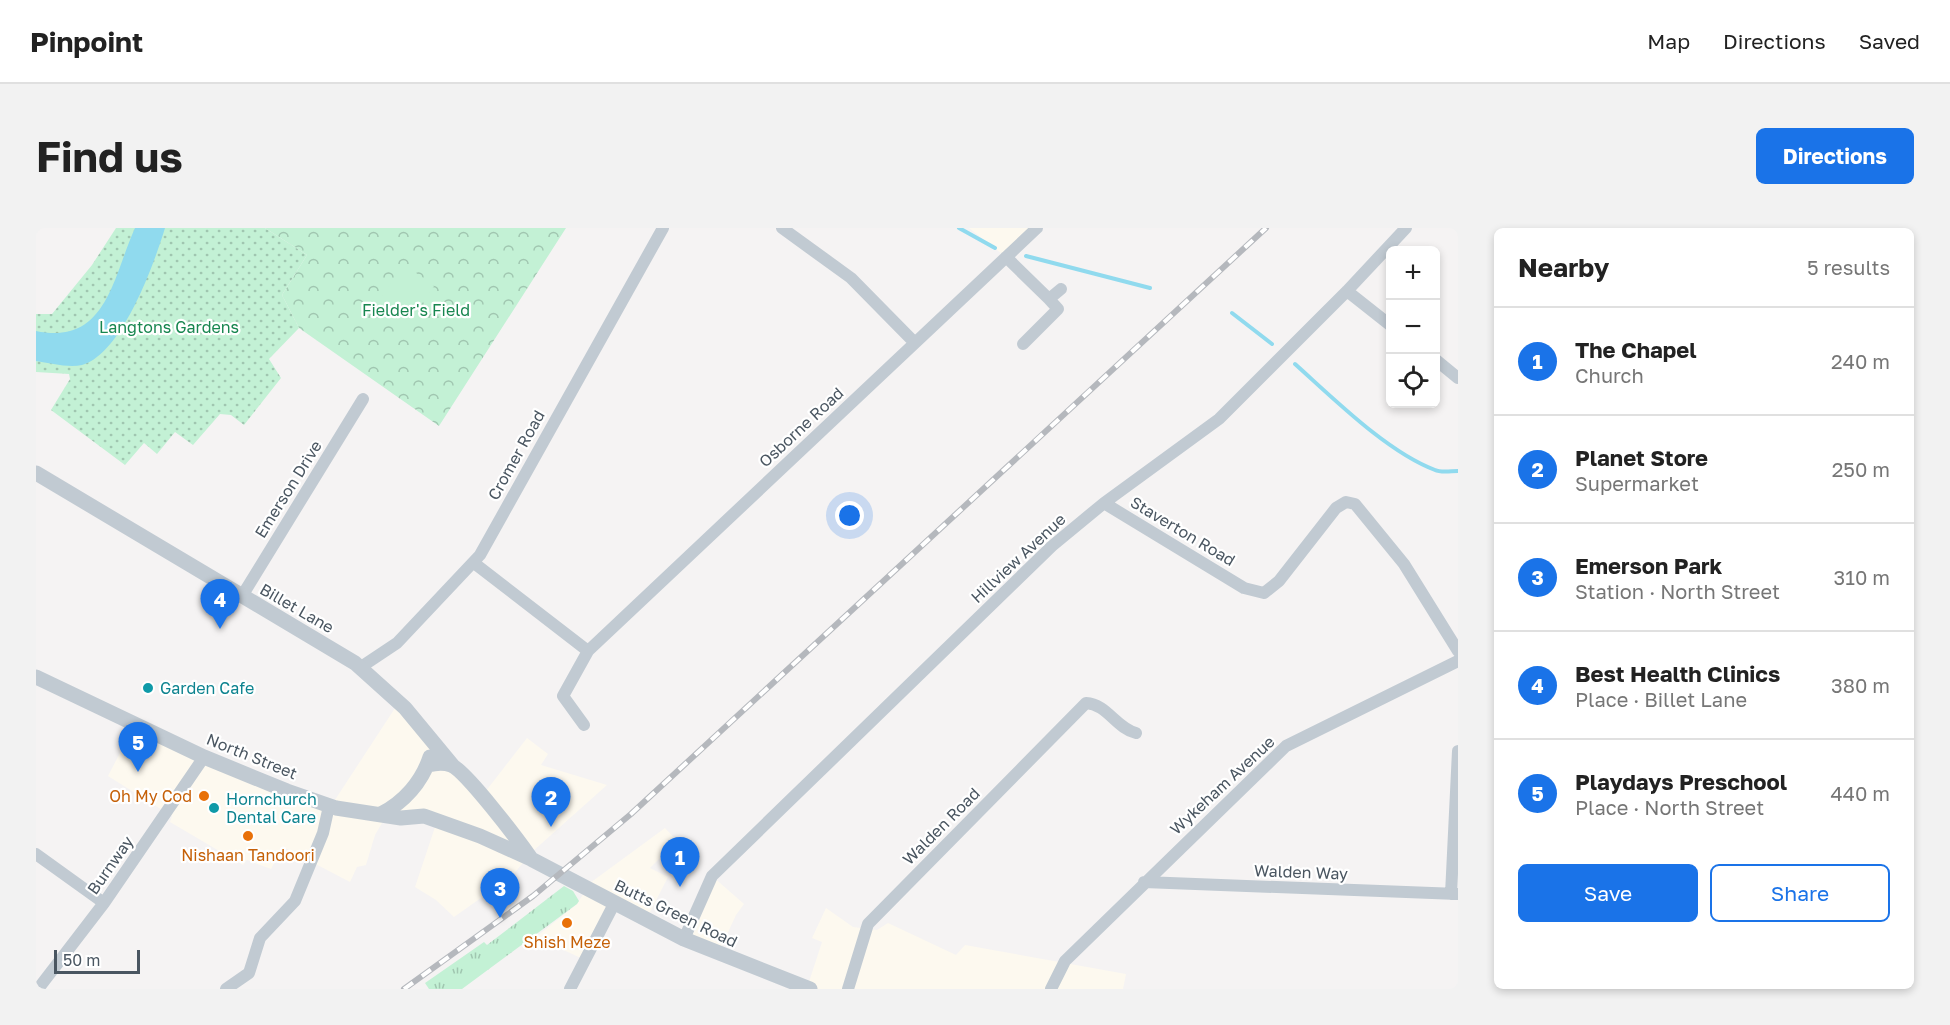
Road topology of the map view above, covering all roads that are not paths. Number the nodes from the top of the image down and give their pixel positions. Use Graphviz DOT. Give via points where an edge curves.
graph roads {
  1 [pos="663,228"];
  2 [pos="782,228"];
  3 [pos="1037,228"];
  4 [pos="1406,228"];
  5 [pos="1006,257"];
  6 [pos="1060,290"];
  7 [pos="1347,291"];
  8 [pos="1049,299"];
  9 [pos="1386,322"];
  10 [pos="914,342"];
  11 [pos="1023,344"];
  12 [pos="1440,363"];
  13 [pos="1457,374"];
  14 [pos="363,399"];
  15 [pos="36,473"];
  16 [pos="1104,503"];
  17 [pos="474,563"];
  18 [pos="242,597"];
  19 [pos="588,651"];
  20 [pos="1458,651"];
  21 [pos="1458,661"];
  22 [pos="361,667"];
  23 [pos="36,677"];
  24 [pos="584,725"];
  25 [pos="422,728"];
  26 [pos="1136,733"];
  27 [pos="1458,752"];
  28 [pos="204,757"];
  29 [pos="428,765"];
  30 [pos="453,766"];
  31 [pos="408,795"];
  32 [pos="329,806"];
  33 [pos="381,814"];
  34 [pos="497,814"];
  35 [pos="424,816"];
  36 [pos="480,836"];
  37 [pos="36,854"];
  38 [pos="531,860"];
  39 [pos="1144,882"];
  40 [pos="1455,894"];
  41 [pos="104,903"];
  42 [pos="615,904"];
  43 [pos="684,939"];
  44 [pos="39,989"];
  45 [pos="226,989"];
  46 [pos="570,989"];
  47 [pos="808,989"];
  48 [pos="848,989"];
  49 [pos="1051,989"];
  1 -- 17 [label="street, Cromer Road"];
  2 -- 10 [label="street" via="851,278"];
  3 -- 5 [label="street, Osborne Road"];
  4 -- 7 [label="street, Hillview Avenue"];
  5 -- 8 [label="street"];
  5 -- 10 [label="street, Osborne Road"];
  6 -- 8 [label="street"];
  7 -- 9 [label="street"];
  7 -- 16 [label="street, Hillview Avenue" via="1219,419"];
  8 -- 11 [label="street" via="1058,309"];
  10 -- 19 [label="street, Osborne Road"];
  12 -- 13 [label="street"];
  14 -- 18 [label="street, Emerson Drive"];
  15 -- 18 [label="street, Billet Lane"];
  16 -- 20 [label="street, Staverton Road" via="1244,588 1264,593 1279,581 1336,508 1346,502 1355,504 1404,564"];
  16 -- 43 [label="street, Hillview Avenue" via="1052,546 712,876"];
  17 -- 19 [label="street"];
  17 -- 22 [label="street, Cromer Road" via="397,643"];
  18 -- 22 [label="street, Billet Lane"];
  19 -- 24 [label="street, Osborne Road" via="562,696"];
  21 -- 39 [label="street, Wykeham Avenue" via="1286,746"];
  22 -- 25 [label="street, Billet Lane"];
  23 -- 28 [label="street, North Street"];
  25 -- 29 [label="street" via="432,750"];
  25 -- 30 [label="street, Billet Lane"];
  26 -- 48 [label="street, Walden Road" via="1125,730 1096,703 1086,703 868,924"];
  27 -- 40 [label="street"];
  28 -- 32 [label="street, North Street"];
  28 -- 41 [label="street, Burnway"];
  29 -- 30 [label="street"];
  29 -- 31 [label="street"];
  30 -- 34 [label="street, Billet Lane"];
  31 -- 33 [label="street"];
  31 -- 35 [label="street" via="413,807"];
  32 -- 33 [label="street, North Street"];
  32 -- 45 [label="street" via="323,833 295,901 260,938 249,973"];
  33 -- 35 [label="street, North Street" via="401,818"];
  34 -- 36 [label="street" via="490,830"];
  34 -- 38 [label="street, Billet Lane"];
  35 -- 36 [label="street, North Street"];
  36 -- 38 [label="street, North Street"];
  37 -- 41 [label="street"];
  38 -- 42 [label="street, Butts Green Road"];
  39 -- 40 [label="street, Walden Way"];
  39 -- 49 [label="street, Wykeham Avenue" via="1065,961"];
  41 -- 44 [label="street, Burnway"];
  42 -- 43 [label="street, Butts Green Road"];
  42 -- 46 [label="street"];
  43 -- 47 [label="street, Butts Green Road"];
}
